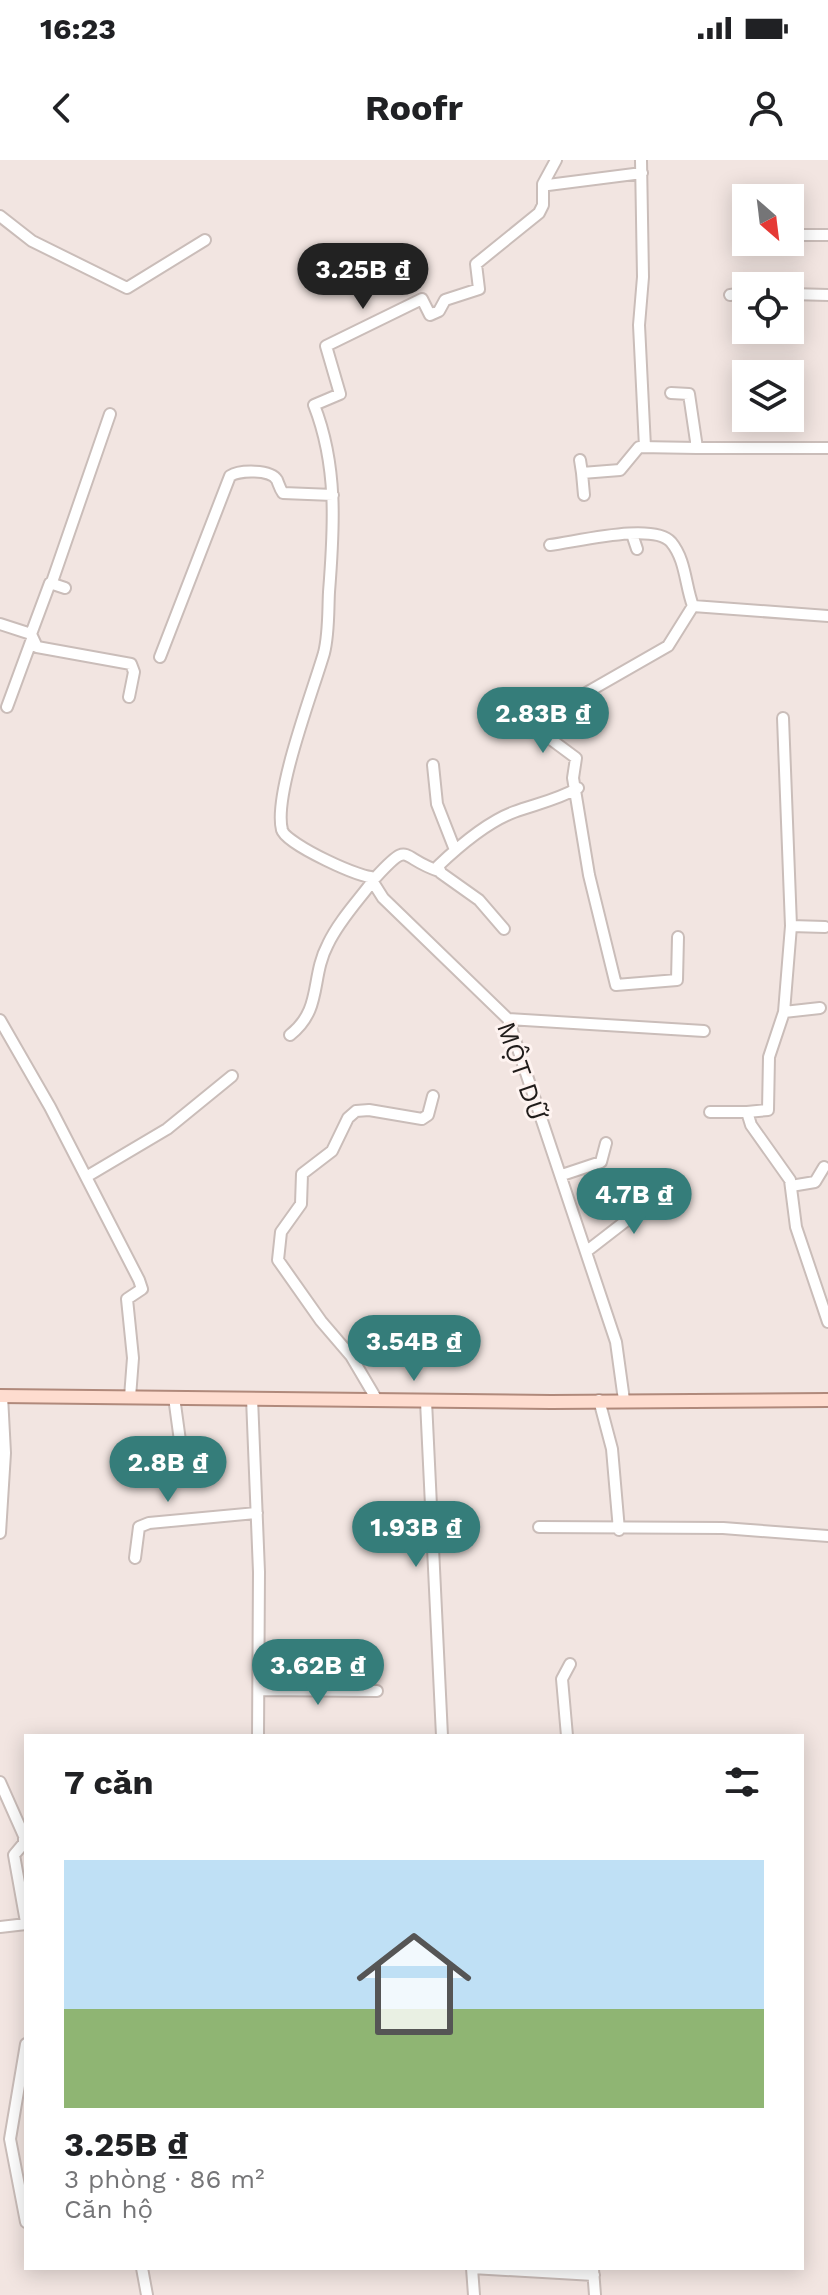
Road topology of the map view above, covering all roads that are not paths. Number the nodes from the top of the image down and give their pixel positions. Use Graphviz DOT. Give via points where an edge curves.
graph roads {
  1 [pos="556,160"];
  2 [pos="641,160"];
  3 [pos="642,173"];
  4 [pos="548,185"];
  5 [pos="0,216"];
  6 [pos="804,235"];
  7 [pos="828,235"];
  8 [pos="205,240"];
  9 [pos="804,294"];
  10 [pos="828,295"];
  11 [pos="671,393"];
  12 [pos="110,414"];
  13 [pos="645,447"];
  14 [pos="697,448"];
  15 [pos="828,448"];
  16 [pos="580,460"];
  17 [pos="582,473"];
  18 [pos="333,495"];
  19 [pos="584,495"];
  20 [pos="632,534"];
  21 [pos="550,545"];
  22 [pos="637,549"];
  23 [pos="52,582"];
  24 [pos="65,588"];
  25 [pos="693,606"];
  26 [pos="828,616"];
  27 [pos="0,624"];
  28 [pos="32,636"];
  29 [pos="160,657"];
  30 [pos="129,697"];
  31 [pos="7,707"];
  32 [pos="783,718"];
  33 [pos="433,765"];
  34 [pos="578,788"];
  35 [pos="455,850"];
  36 [pos="439,871"];
  37 [pos="371,880"];
  38 [pos="791,926"];
  39 [pos="825,927"];
  40 [pos="504,929"];
  41 [pos="678,937"];
  42 [pos="820,1008"];
  43 [pos="784,1012"];
  44 [pos="508,1019"];
  45 [pos="0,1020"];
  46 [pos="704,1031"];
  47 [pos="290,1035"];
  48 [pos="232,1076"];
  49 [pos="433,1096"];
  50 [pos="710,1112"];
  51 [pos="747,1112"];
  52 [pos="606,1143"];
  53 [pos="824,1167"];
  54 [pos="562,1175"];
  55 [pos="86,1177"];
  56 [pos="791,1186"];
  57 [pos="662,1193"];
  58 [pos="587,1251"];
  59 [pos="828,1322"];
  60 [pos="1,1396"];
  61 [pos="130,1397"];
  62 [pos="174,1397"];
  63 [pos="252,1398"];
  64 [pos="377,1400"];
  65 [pos="599,1400"];
  66 [pos="624,1400"];
  67 [pos="828,1400"];
  68 [pos="426,1401"];
  69 [pos="184,1470"];
  70 [pos="257,1513"];
  71 [pos="539,1527"];
  72 [pos="619,1530"];
  73 [pos="0,1533"];
  74 [pos="828,1536"];
  75 [pos="135,1558"];
  76 [pos="570,1664"];
  77 [pos="259,1690"];
  78 [pos="377,1691"];
  79 [pos="258,1734"];
  80 [pos="442,1734"];
  81 [pos="567,1734"];
  82 [pos="0,1782"];
  83 [pos="22,1851"];
  84 [pos="24,1912"];
  85 [pos="24,1923"];
  86 [pos="0,1927"];
  87 [pos="24,2069"];
  88 [pos="21,2106"];
  89 [pos="24,2212"];
  90 [pos="142,2270"];
  91 [pos="472,2270"];
  92 [pos="553,2270"];
  93 [pos="594,2271"];
  94 [pos="147,2295"];
  95 [pos="474,2295"];
  96 [pos="595,2295"];
  1 -- 18 [label="street" via="543,184 539,213 476,264 479,289 445,300 430,315 422,299 324,348 340,394 314,405 327,440"];
  2 -- 3 [label="street"];
  3 -- 4 [label="street"];
  3 -- 13 [label="street" via="639,325"];
  5 -- 8 [label="street" via="32,241 127,288"];
  6 -- 7 [label="street"];
  9 -- 10 [label="street"];
  11 -- 14 [label="street" via="689,394"];
  12 -- 23 [label="street"];
  13 -- 14 [label="street"];
  13 -- 17 [label="street" via="620,470"];
  14 -- 15 [label="street"];
  16 -- 17 [label="street"];
  17 -- 19 [label="street"];
  18 -- 29 [label="street" via="283,493 269,474 238,471 230,476"];
  18 -- 37 [label="street" via="325,648 280,815 286,838"];
  20 -- 21 [label="street"];
  20 -- 22 [label="street"];
  20 -- 25 [label="street" via="654,533 669,540 683,566"];
  23 -- 24 [label="street"];
  23 -- 28 [label="street"];
  25 -- 26 [label="street"];
  25 -- 34 [label="street" via="668,646 551,713 540,727 576,758 573,778"];
  27 -- 28 [label="street"];
  28 -- 30 [label="street" via="37,647 131,664"];
  28 -- 31 [label="street"];
  32 -- 38 [label="street"];
  33 -- 35 [label="street" via="437,804"];
  34 -- 35 [label="street" via="511,813"];
  34 -- 41 [label="street" via="589,875 616,985 677,980"];
  35 -- 36 [label="street"];
  36 -- 37 [label="street" via="400,854"];
  36 -- 40 [label="street" via="479,900"];
  37 -- 44 [label="street, MỘT DỮ" via="383,898"];
  37 -- 47 [label="street" via="328,942 312,1009"];
  38 -- 39 [label="street"];
  38 -- 43 [label="street"];
  42 -- 43 [label="street"];
  43 -- 51 [label="street" via="769,1057 768,1110"];
  44 -- 46 [label="street"];
  44 -- 54 [label="street, MỘT DỮ"];
  45 -- 55 [label="street"];
  48 -- 55 [label="street" via="167,1129"];
  49 -- 64 [label="street" via="422,1119 356,1111 348,1118 332,1151 302,1174 301,1204 279,1240 278,1260 351,1356"];
  50 -- 51 [label="street"];
  51 -- 56 [label="street"];
  52 -- 54 [label="street" via="601,1162"];
  53 -- 56 [label="street" via="815,1182"];
  54 -- 58 [label="street, MỘT DỮ"];
  55 -- 61 [label="street" via="142,1289 127,1299 133,1358"];
  56 -- 59 [label="street" via="796,1227"];
  57 -- 58 [label="street"];
  58 -- 66 [label="street, MỘT DỮ" via="616,1342"];
  60 -- 61 [label="main road"];
  60 -- 73 [label="street" via="5,1453"];
  61 -- 62 [label="main road"];
  62 -- 63 [label="main road"];
  62 -- 69 [label="street"];
  63 -- 64 [label="main road"];
  63 -- 70 [label="street"];
  64 -- 68 [label="main road"];
  65 -- 66 [label="main road"];
  65 -- 68 [label="main road"];
  65 -- 72 [label="street" via="612,1449"];
  66 -- 67 [label="main road"];
  68 -- 80 [label="street"];
  70 -- 75 [label="street" via="149,1523 139,1527"];
  70 -- 77 [label="street"];
  71 -- 72 [label="street"];
  72 -- 74 [label="street" via="723,1528"];
  76 -- 81 [label="street" via="562,1679"];
  77 -- 78 [label="street"];
  77 -- 79 [label="street"];
  82 -- 83 [label="street" via="24,1836"];
  83 -- 84 [label="street" via="14,1855"];
  85 -- 86 [label="street"];
  87 -- 88 [label="street"];
  88 -- 89 [label="street" via="10,2139"];
  90 -- 94 [label="street"];
  91 -- 95 [label="street"];
  92 -- 93 [label="street"];
  93 -- 96 [label="street"];
}
